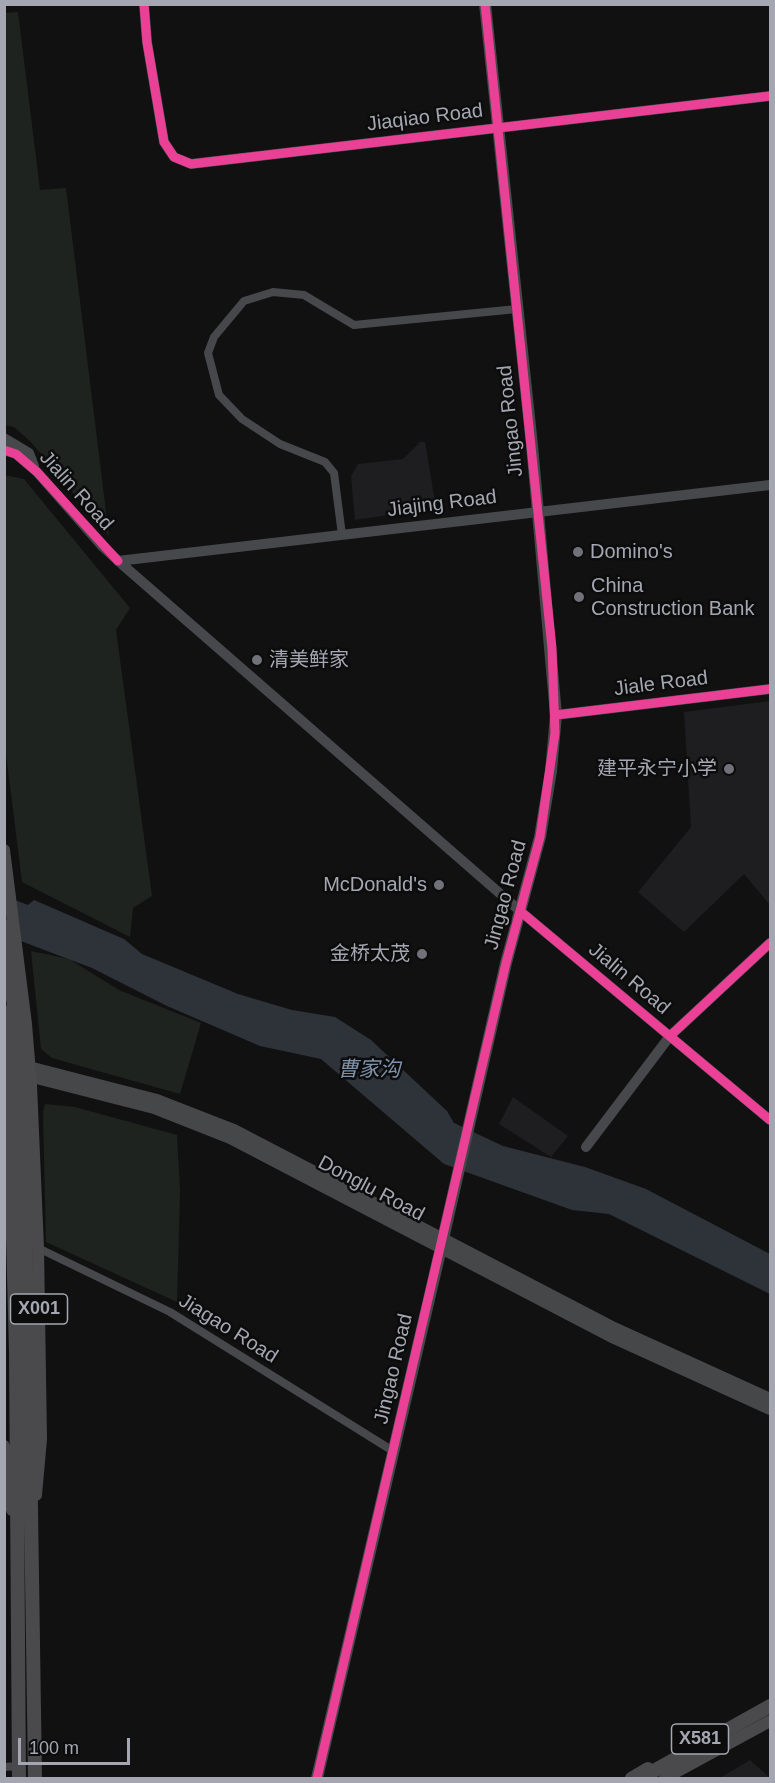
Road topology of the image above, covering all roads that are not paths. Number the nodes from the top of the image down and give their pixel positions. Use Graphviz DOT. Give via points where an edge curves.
graph roads {
  1 [pos="144,4"];
  2 [pos="485,4"];
  3 [pos="771,96"];
  4 [pos="498,128"];
  5 [pos="517,309"];
  6 [pos="4,438"];
  7 [pos="4,450"];
  8 [pos="37,472"];
  9 [pos="771,485"];
  10 [pos="538,514"];
  11 [pos="342,535"];
  12 [pos="121,564"];
  13 [pos="771,688"];
  14 [pos="556,715"];
  15 [pos="4,850"];
  16 [pos="520,911"];
  17 [pos="4,927"];
  18 [pos="771,943"];
  19 [pos="4,1012"];
  20 [pos="670,1036"];
  21 [pos="4,1061"];
  22 [pos="4,1070"];
  23 [pos="30,1071"];
  24 [pos="771,1120"];
  25 [pos="586,1147"];
  26 [pos="442,1244"];
  27 [pos="38,1248"];
  28 [pos="771,1399"];
  29 [pos="771,1409"];
  30 [pos="10,1443"];
  31 [pos="393,1451"];
  32 [pos="32,1542"];
  33 [pos="771,1701"];
  34 [pos="771,1706"];
  35 [pos="771,1713"];
  36 [pos="771,1721"];
  37 [pos="14,1770"];
  38 [pos="35,1774"];
  39 [pos="317,1779"];
  40 [pos="631,1779"];
  41 [pos="641,1779"];
  42 [pos="654,1779"];
  43 [pos="665,1779"];
  1 -- 4 [label="street, Jiaqiao Road" via="164,142 174,158 192,164"];
  2 -- 4 [label="main road, Jingao Road"];
  3 -- 4 [label="street, Jiaqiao Road"];
  4 -- 5 [label="main road, Jingao Road"];
  5 -- 10 [label="main road, Jingao Road"];
  5 -- 11 [label="street" via="354,325 304,295 273,292 244,301 214,337 208,353 219,395 242,419 280,444 325,462 334,473"];
  6 -- 8 [label="street" via="29,453"];
  7 -- 8 [label="street, Jialin Road" via="16,454"];
  8 -- 12 [label="street, Jialin Road"];
  9 -- 10 [label="street, Jiajing Road"];
  10 -- 11 [label="street, Jiajing Road"];
  10 -- 12 [label="street, Jiajing Road"];
  10 -- 14 [label="main road, Jingao Road"];
  11 -- 12 [label="street, Jiajing Road"];
  12 -- 16 [label="street, Jialin Road"];
  13 -- 14 [label="street, Jiale Road"];
  14 -- 16 [label="main road, Jingao Road" via="540,837"];
  15 -- 23 [label="main road, X001"];
  16 -- 20 [label="street, Jialin Road"];
  16 -- 26 [label="main road, Jingao Road"];
  17 -- 32 [label="highway, X001" via="22,1101"];
  18 -- 20 [label="street"];
  19 -- 30 [label="highway, X001" via="9,1084"];
  20 -- 24 [label="street, Jialin Road"];
  20 -- 25 [label="street"];
  21 -- 23 [label="main road, Donglu Road"];
  22 -- 23 [label="main road, Donglu Road"];
  23 -- 26 [label="main road, Donglu Road" via="205,1127"];
  23 -- 27 [label="main road, X001"];
  26 -- 28 [label="main road, Donglu Road"];
  26 -- 29 [label="main road, Donglu Road" via="610,1336"];
  26 -- 31 [label="main road, Jingao Road"];
  27 -- 31 [label="street, Jiagao Road" via="170,1312"];
  27 -- 32 [label="main road, X001" via="41,1439"];
  30 -- 37 [label="highway, X001" via="16,1541"];
  31 -- 39 [label="main road, Jingao Road"];
  32 -- 38 [label="highway, X001"];
  33 -- 40 [label="main road, X581"];
  34 -- 41 [label="highway"];
  35 -- 42 [label="highway"];
  36 -- 43 [label="main road, X581"];
}
